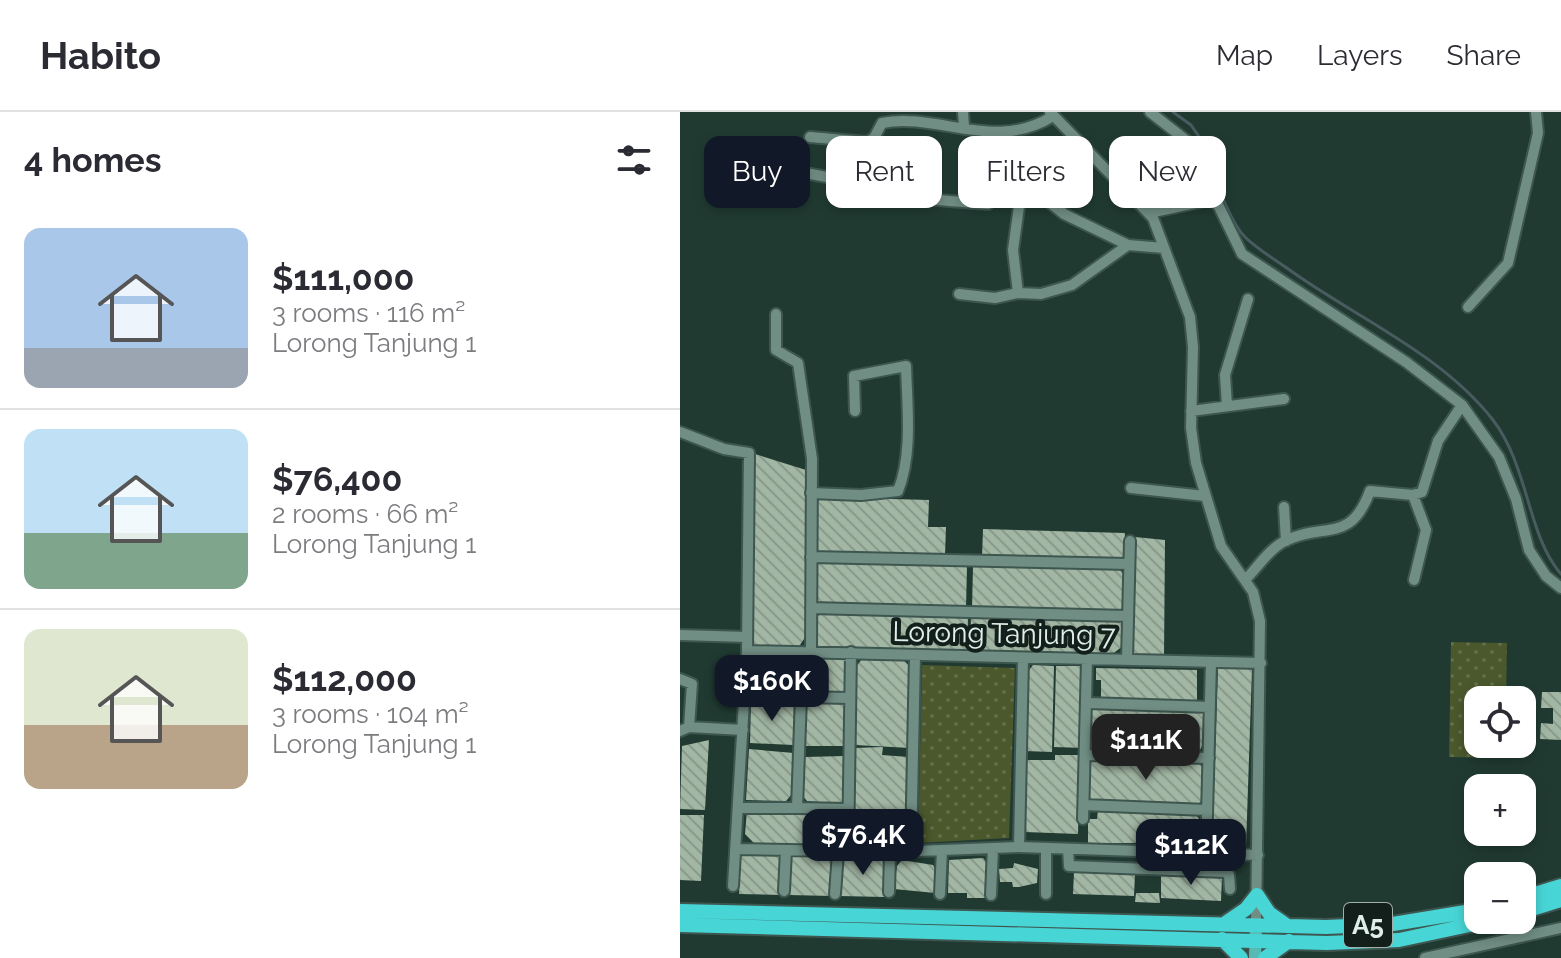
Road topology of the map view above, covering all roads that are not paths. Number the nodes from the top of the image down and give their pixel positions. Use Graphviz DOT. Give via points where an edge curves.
graph roads {
  1 [pos="963,112"];
  2 [pos="1150,112"];
  3 [pos="1536,112"];
  4 [pos="1051,114"];
  5 [pos="964,126"];
  6 [pos="1181,136"];
  7 [pos="810,137"];
  8 [pos="810,174"];
  9 [pos="958,202"];
  10 [pos="1019,208"];
  11 [pos="1056,208"];
  12 [pos="1172,208"];
  13 [pos="1219,208"];
  14 [pos="1149,213"];
  15 [pos="1128,245"];
  16 [pos="1164,248"];
  17 [pos="1018,293"];
  18 [pos="959,294"];
  19 [pos="1248,299"];
  20 [pos="1468,307"];
  21 [pos="776,314"];
  22 [pos="1284,399"];
  23 [pos="1462,405"];
  24 [pos="1227,406"];
  25 [pos="855,411"];
  26 [pos="1191,411"];
  27 [pos="680,432"];
  28 [pos="1131,488"];
  29 [pos="811,493"];
  30 [pos="1413,495"];
  31 [pos="1205,496"];
  32 [pos="1284,507"];
  33 [pos="1130,541"];
  34 [pos="1286,541"];
  35 [pos="811,557"];
  36 [pos="1129,564"];
  37 [pos="1245,580"];
  38 [pos="1414,580"];
  39 [pos="1561,588"];
  40 [pos="811,608"];
  41 [pos="1128,616"];
  42 [pos="680,635"];
  43 [pos="747,637"];
  44 [pos="747,651"];
  45 [pos="811,652"];
  46 [pos="851,652"];
  47 [pos="915,655"];
  48 [pos="1023,658"];
  49 [pos="1087,660"];
  50 [pos="1127,660"];
  51 [pos="1211,662"];
  52 [pos="1261,663"];
  53 [pos="680,679"];
  54 [pos="744,694"];
  55 [pos="801,697"];
  56 [pos="849,698"];
  57 [pos="1087,703"];
  58 [pos="1210,707"];
  59 [pos="685,729"];
  60 [pos="743,730"];
  61 [pos="1086,755"];
  62 [pos="1209,758"];
  63 [pos="1084,805"];
  64 [pos="738,808"];
  65 [pos="797,808"];
  66 [pos="847,809"];
  67 [pos="1207,810"];
  68 [pos="1083,819"];
  69 [pos="1019,847"];
  70 [pos="993,848"];
  71 [pos="1046,848"];
  72 [pos="736,849"];
  73 [pos="1068,849"];
  74 [pos="786,850"];
  75 [pos="942,850"];
  76 [pos="911,851"];
  77 [pos="1147,851"];
  78 [pos="843,852"];
  79 [pos="890,852"];
  80 [pos="1206,853"];
  81 [pos="1258,855"];
  82 [pos="1147,869"];
  83 [pos="733,886"];
  84 [pos="1561,886"];
  85 [pos="1230,889"];
  86 [pos="784,891"];
  87 [pos="889,892"];
  88 [pos="835,894"];
  89 [pos="940,894"];
  90 [pos="1046,894"];
  91 [pos="1536,894"];
  92 [pos="991,895"];
  93 [pos="1257,895"];
  94 [pos="1561,900"];
  95 [pos="1536,908"];
  96 [pos="680,911"];
  97 [pos="1464,912"];
  98 [pos="680,925"];
  99 [pos="1464,926"];
  100 [pos="1561,928"];
  101 [pos="1223,932"];
  102 [pos="1256,933"];
  103 [pos="1288,933"];
  104 [pos="1241,958"];
  105 [pos="1255,958"];
  106 [pos="1265,958"];
  107 [pos="1425,958"];
  1 -- 5 [label="street"];
  2 -- 6 [label="street"];
  3 -- 20 [label="street" via="1538,133 1508,263"];
  4 -- 5 [label="street" via="1034,126"];
  4 -- 14 [label="street"];
  5 -- 7 [label="street" via="934,116 905,117 882,123 867,142"];
  8 -- 9 [label="street" via="887,196"];
  10 -- 17 [label="street" via="1013,250"];
  11 -- 15 [label="street"];
  12 -- 14 [label="street"];
  13 -- 23 [label="street" via="1242,254"];
  14 -- 16 [label="street"];
  15 -- 16 [label="street"];
  15 -- 17 [label="street" via="1072,285 1041,294"];
  16 -- 26 [label="street" via="1190,317"];
  17 -- 18 [label="street" via="995,298"];
  19 -- 24 [label="street" via="1225,375"];
  21 -- 29 [label="street" via="776,350 798,363 812,460"];
  22 -- 24 [label="street"];
  23 -- 30 [label="street" via="1438,441 1422,492"];
  23 -- 39 [label="street" via="1499,457 1529,550"];
  24 -- 26 [label="street"];
  25 -- 29 [label="street" via="854,376 906,366 898,491"];
  26 -- 31 [label="street" via="1193,451"];
  27 -- 43 [label="street" via="749,453"];
  28 -- 31 [label="street"];
  29 -- 35 [label="street"];
  30 -- 34 [label="street" via="1370,491 1358,516 1340,529"];
  30 -- 38 [label="street" via="1426,530"];
  31 -- 37 [label="street" via="1221,546"];
  32 -- 34 [label="street"];
  33 -- 36 [label="street"];
  34 -- 37 [label="street"];
  35 -- 36 [label="street"];
  35 -- 40 [label="street"];
  36 -- 41 [label="street"];
  37 -- 52 [label="street" via="1258,609"];
  40 -- 41 [label="street"];
  40 -- 45 [label="street"];
  41 -- 50 [label="street"];
  42 -- 43 [label="street"];
  43 -- 44 [label="street"];
  44 -- 45 [label="street, Lorong Tanjung 7"];
  44 -- 54 [label="street"];
  45 -- 46 [label="street, Lorong Tanjung 7"];
  46 -- 47 [label="street, Lorong Tanjung 7"];
  46 -- 56 [label="street"];
  47 -- 48 [label="street, Lorong Tanjung 7"];
  47 -- 76 [label="street"];
  48 -- 49 [label="street, Lorong Tanjung 7"];
  48 -- 69 [label="street"];
  49 -- 50 [label="street, Lorong Tanjung 7"];
  49 -- 57 [label="street"];
  50 -- 51 [label="street, Lorong Tanjung 7"];
  51 -- 52 [label="street, Lorong Tanjung 7"];
  51 -- 58 [label="street"];
  52 -- 81 [label="street"];
  53 -- 59 [label="street" via="692,684"];
  54 -- 55 [label="street"];
  54 -- 60 [label="street"];
  55 -- 56 [label="street"];
  55 -- 65 [label="street"];
  56 -- 66 [label="street"];
  57 -- 58 [label="street"];
  57 -- 61 [label="street"];
  58 -- 62 [label="street"];
  59 -- 60 [label="street"];
  60 -- 64 [label="street"];
  61 -- 62 [label="street"];
  61 -- 63 [label="street"];
  62 -- 67 [label="street"];
  63 -- 67 [label="street"];
  63 -- 68 [label="street"];
  64 -- 65 [label="street"];
  64 -- 72 [label="street"];
  65 -- 66 [label="street"];
  66 -- 78 [label="street"];
  67 -- 80 [label="street"];
  69 -- 70 [label="street"];
  69 -- 71 [label="street"];
  70 -- 75 [label="street"];
  70 -- 92 [label="street"];
  71 -- 73 [label="street"];
  71 -- 90 [label="street"];
  72 -- 74 [label="street"];
  72 -- 83 [label="street"];
  73 -- 77 [label="street"];
  73 -- 82 [label="street" via="1069,866 1076,868"];
  74 -- 78 [label="street"];
  74 -- 86 [label="street"];
  75 -- 76 [label="street"];
  75 -- 89 [label="street"];
  76 -- 79 [label="street"];
  77 -- 80 [label="street"];
  77 -- 82 [label="street"];
  78 -- 79 [label="street"];
  78 -- 88 [label="street"];
  79 -- 87 [label="street"];
  80 -- 81 [label="street"];
  81 -- 93 [label="street"];
  82 -- 85 [label="street" via="1225,872"];
  84 -- 91 [label="highway"];
  93 -- 101 [label="highway"];
  93 -- 102 [label="street"];
  93 -- 103 [label="highway"];
  94 -- 95 [label="highway"];
  96 -- 101 [label="highway"];
  97 -- 103 [label="highway, A5"];
  98 -- 101 [label="highway"];
  99 -- 103 [label="highway, A5" via="1399,940"];
  100 -- 107 [label="street"];
  101 -- 102 [label="highway"];
  101 -- 104 [label="highway"];
  102 -- 103 [label="highway, A5"];
  102 -- 105 [label="main road"];
  103 -- 106 [label="highway"];
}
